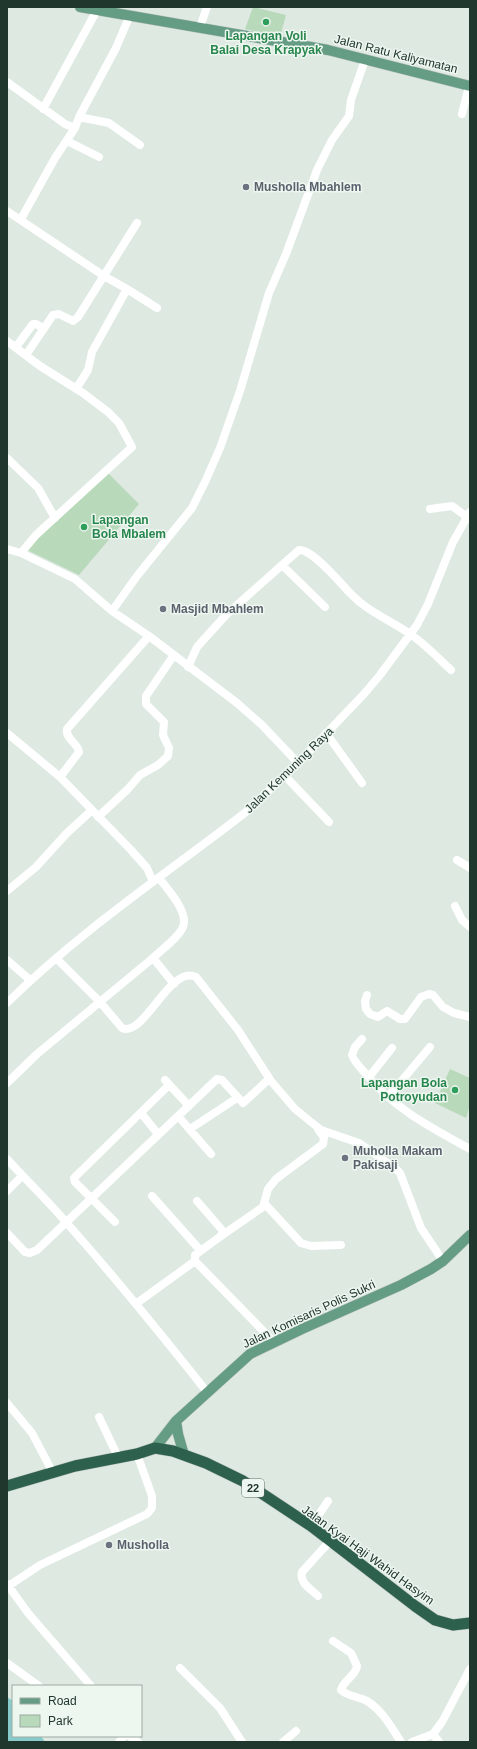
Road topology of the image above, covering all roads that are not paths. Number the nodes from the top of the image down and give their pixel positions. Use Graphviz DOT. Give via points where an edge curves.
graph roads {
  1 [pos="80,7"];
  2 [pos="207,7"];
  3 [pos="97,10"];
  4 [pos="130,12"];
  5 [pos="200,27"];
  6 [pos="365,60"];
  7 [pos="7,82"];
  8 [pos="470,86"];
  9 [pos="43,109"];
  10 [pos="462,114"];
  11 [pos="79,117"];
  12 [pos="75,128"];
  13 [pos="67,141"];
  14 [pos="140,145"];
  15 [pos="99,157"];
  16 [pos="7,211"];
  17 [pos="21,219"];
  18 [pos="137,223"];
  19 [pos="104,276"];
  20 [pos="128,289"];
  21 [pos="157,308"];
  22 [pos="43,328"];
  23 [pos="7,341"];
  24 [pos="16,348"];
  25 [pos="26,355"];
  26 [pos="76,389"];
  27 [pos="7,458"];
  28 [pos="430,509"];
  29 [pos="469,516"];
  30 [pos="55,518"];
  31 [pos="7,549"];
  32 [pos="21,553"];
  33 [pos="282,565"];
  34 [pos="326,607"];
  35 [pos="112,611"];
  36 [pos="410,634"];
  37 [pos="149,636"];
  38 [pos="174,655"];
  39 [pos="188,667"];
  40 [pos="451,670"];
  41 [pos="7,733"];
  42 [pos="326,733"];
  43 [pos="298,763"];
  44 [pos="60,776"];
  45 [pos="285,776"];
  46 [pos="362,783"];
  47 [pos="92,810"];
  48 [pos="98,817"];
  49 [pos="329,822"];
  50 [pos="457,860"];
  51 [pos="470,868"];
  52 [pos="156,880"];
  53 [pos="7,891"];
  54 [pos="455,906"];
  55 [pos="470,927"];
  56 [pos="56,958"];
  57 [pos="153,958"];
  58 [pos="7,960"];
  59 [pos="30,980"];
  60 [pos="174,984"];
  61 [pos="367,994"];
  62 [pos="100,1002"];
  63 [pos="7,1003"];
  64 [pos="470,1018"];
  65 [pos="362,1039"];
  66 [pos="430,1046"];
  67 [pos="392,1048"];
  68 [pos="369,1077"];
  69 [pos="269,1079"];
  70 [pos="7,1083"];
  71 [pos="237,1098"];
  72 [pos="388,1098"];
  73 [pos="189,1106"];
  74 [pos="141,1113"];
  75 [pos="178,1116"];
  76 [pos="315,1126"];
  77 [pos="190,1129"];
  78 [pos="158,1134"];
  79 [pos="470,1149"];
  80 [pos="210,1154"];
  81 [pos="7,1159"];
  82 [pos="22,1176"];
  83 [pos="7,1191"];
  84 [pos="152,1196"];
  85 [pos="91,1198"];
  86 [pos="197,1201"];
  87 [pos="265,1204"];
  88 [pos="66,1222"];
  89 [pos="115,1222"];
  90 [pos="7,1233"];
  91 [pos="470,1235"];
  92 [pos="221,1236"];
  93 [pos="341,1245"];
  94 [pos="200,1250"];
  95 [pos="196,1261"];
  96 [pos="442,1261"];
  97 [pos="137,1303"];
  98 [pos="274,1342"];
  99 [pos="207,1392"];
  100 [pos="7,1403"];
  101 [pos="99,1417"];
  102 [pos="176,1421"];
  103 [pos="155,1448"];
  104 [pos="137,1454"];
  105 [pos="184,1455"];
  106 [pos="118,1457"];
  107 [pos="53,1473"];
  108 [pos="7,1486"];
  109 [pos="328,1501"];
  110 [pos="311,1526"];
  111 [pos="330,1541"];
  112 [pos="7,1585"];
  113 [pos="318,1596"];
  114 [pos="470,1623"];
  115 [pos="333,1641"];
  116 [pos="7,1663"];
  117 [pos="180,1668"];
  118 [pos="470,1669"];
  119 [pos="38,1685"];
  120 [pos="89,1685"];
  121 [pos="296,1731"];
  122 [pos="433,1734"];
  123 [pos="241,1742"];
  124 [pos="283,1742"];
  125 [pos="401,1742"];
  126 [pos="412,1742"];
  127 [pos="439,1742"];
  1 -- 3 [label="main road, Jalan Ratu Kaliyamatan"];
  2 -- 5 [label="street"];
  3 -- 4 [label="main road, Jalan Ratu Kaliyamatan"];
  3 -- 9 [label="street"];
  4 -- 5 [label="main road, Jalan Ratu Kaliyamatan"];
  4 -- 11 [label="street" via="116,48"];
  5 -- 6 [label="main road, Jalan Ratu Kaliyamatan" via="328,50"];
  6 -- 8 [label="main road, Jalan Ratu Kaliyamatan"];
  6 -- 35 [label="street" via="351,100 349,116 332,140 317,170 269,293 240,391 220,448 200,493 192,508"];
  7 -- 9 [label="street"];
  8 -- 10 [label="street"];
  9 -- 12 [label="street"];
  11 -- 12 [label="street"];
  11 -- 14 [label="street" via="109,122"];
  12 -- 13 [label="street"];
  13 -- 15 [label="street"];
  13 -- 17 [label="street"];
  16 -- 17 [label="street"];
  17 -- 19 [label="street" via="48,240"];
  18 -- 19 [label="street"];
  19 -- 20 [label="street"];
  19 -- 22 [label="street" via="76,320 69,320 56,314 50,317"];
  20 -- 21 [label="street"];
  20 -- 26 [label="street" via="92,352 88,370"];
  22 -- 24 [label="street" via="32,324"];
  22 -- 25 [label="street"];
  23 -- 24 [label="street"];
  24 -- 25 [label="street"];
  25 -- 26 [label="street"];
  26 -- 30 [label="street" via="114,417 132,448"];
  27 -- 30 [label="street" via="38,488"];
  28 -- 29 [label="street" via="450,505"];
  29 -- 36 [label="street, Jalan Kemuning Raya" via="453,542 428,604"];
  30 -- 32 [label="street"];
  31 -- 32 [label="street"];
  32 -- 35 [label="street" via="82,584"];
  33 -- 34 [label="street"];
  33 -- 36 [label="street" via="299,550 306,551 354,597 378,616"];
  33 -- 39 [label="street" via="226,615 197,647"];
  35 -- 37 [label="street"];
  36 -- 40 [label="street"];
  36 -- 42 [label="street, Jalan Kemuning Raya" via="368,689"];
  37 -- 38 [label="street"];
  37 -- 44 [label="street" via="67,729 67,735 79,752"];
  38 -- 39 [label="street"];
  38 -- 48 [label="street" via="146,696 146,704 164,722 163,735 169,748 168,756 140,775"];
  39 -- 43 [label="street" via="262,725"];
  41 -- 44 [label="street"];
  42 -- 43 [label="street, Jalan Kemuning Raya"];
  42 -- 46 [label="street"];
  43 -- 45 [label="street, Jalan Kemuning Raya"];
  44 -- 47 [label="street"];
  45 -- 49 [label="street"];
  45 -- 52 [label="street, Jalan Kemuning Raya" via="246,812"];
  47 -- 48 [label="street"];
  47 -- 53 [label="street" via="36,867"];
  48 -- 52 [label="street"];
  50 -- 51 [label="street"];
  52 -- 56 [label="street, Jalan Kemuning Raya"];
  52 -- 57 [label="street" via="181,909 184,921 179,933"];
  54 -- 55 [label="street" via="462,920"];
  56 -- 59 [label="street, Jalan Kemuning Raya"];
  56 -- 62 [label="street"];
  57 -- 60 [label="street"];
  57 -- 62 [label="street"];
  58 -- 59 [label="street"];
  59 -- 63 [label="street, Jalan Kemuning Raya"];
  60 -- 62 [label="street" via="132,1029 122,1028"];
  60 -- 69 [label="street" via="185,976 196,977 238,1030"];
  61 -- 64 [label="street" via="366,1010 378,1017 387,1011 400,1019 405,1019 421,996 429,994 443,1007"];
  62 -- 70 [label="street" via="37,1054"];
  65 -- 68 [label="street" via="352,1055"];
  66 -- 72 [label="street"];
  67 -- 68 [label="street"];
  68 -- 72 [label="street"];
  69 -- 71 [label="street" via="246,1102 242,1103"];
  69 -- 76 [label="street" via="295,1109"];
  71 -- 73 [label="street" via="223,1081 217,1079"];
  71 -- 77 [label="street"];
  72 -- 79 [label="street" via="430,1128"];
  73 -- 74 [label="street" via="167,1082"];
  73 -- 75 [label="street"];
  74 -- 78 [label="street"];
  74 -- 85 [label="street" via="74,1178"];
  75 -- 77 [label="street"];
  75 -- 78 [label="street"];
  76 -- 87 [label="street" via="324,1138 323,1144 276,1179 268,1189"];
  76 -- 96 [label="street" via="359,1143 400,1173 421,1228"];
  77 -- 80 [label="street"];
  78 -- 85 [label="street"];
  81 -- 82 [label="street"];
  82 -- 83 [label="street"];
  82 -- 88 [label="street" via="42,1194"];
  84 -- 94 [label="street"];
  85 -- 88 [label="street"];
  85 -- 89 [label="street"];
  86 -- 92 [label="street" via="222,1229"];
  87 -- 92 [label="street"];
  87 -- 93 [label="street" via="301,1243 311,1246"];
  88 -- 90 [label="street" via="42,1247 30,1253 25,1252"];
  88 -- 97 [label="street"];
  91 -- 96 [label="main road, Jalan Komisaris Polis Sukri"];
  92 -- 94 [label="street"];
  94 -- 95 [label="street" via="195,1256"];
  95 -- 97 [label="street"];
  95 -- 98 [label="street"];
  96 -- 98 [label="main road, Jalan Komisaris Polis Sukri" via="401,1285"];
  97 -- 99 [label="street"];
  98 -- 99 [label="main road, Jalan Komisaris Polis Sukri" via="250,1354"];
  99 -- 102 [label="main road, Jalan Komisaris Polis Sukri"];
  100 -- 107 [label="street" via="32,1433"];
  101 -- 106 [label="street"];
  102 -- 103 [label="main road, Jalan Komisaris Polis Sukri"];
  102 -- 105 [label="main road"];
  103 -- 104 [label="highway"];
  103 -- 105 [label="highway, Jalan Kyai Haji Wahid Hasyim / 22"];
  104 -- 106 [label="highway"];
  104 -- 112 [label="street" via="152,1496 153,1504 150,1511 132,1522 76,1546"];
  105 -- 110 [label="highway, Jalan Kyai Haji Wahid Hasyim / 22" via="243,1481"];
  106 -- 107 [label="highway"];
  107 -- 108 [label="highway"];
  109 -- 110 [label="street"];
  110 -- 111 [label="highway, Jalan Kyai Haji Wahid Hasyim / 22"];
  111 -- 113 [label="street" via="301,1576 302,1581"];
  111 -- 114 [label="highway, Jalan Kyai Haji Wahid Hasyim / 22" via="435,1620 453,1625"];
  112 -- 120 [label="street"];
  115 -- 125 [label="street" via="351,1653 357,1666 356,1672 342,1685 341,1690 347,1695 365,1700 376,1708"];
  116 -- 119 [label="street"];
  117 -- 123 [label="street" via="220,1708"];
  118 -- 122 [label="street"];
  121 -- 124 [label="street"];
  122 -- 126 [label="street"];
  122 -- 127 [label="street"];
}
